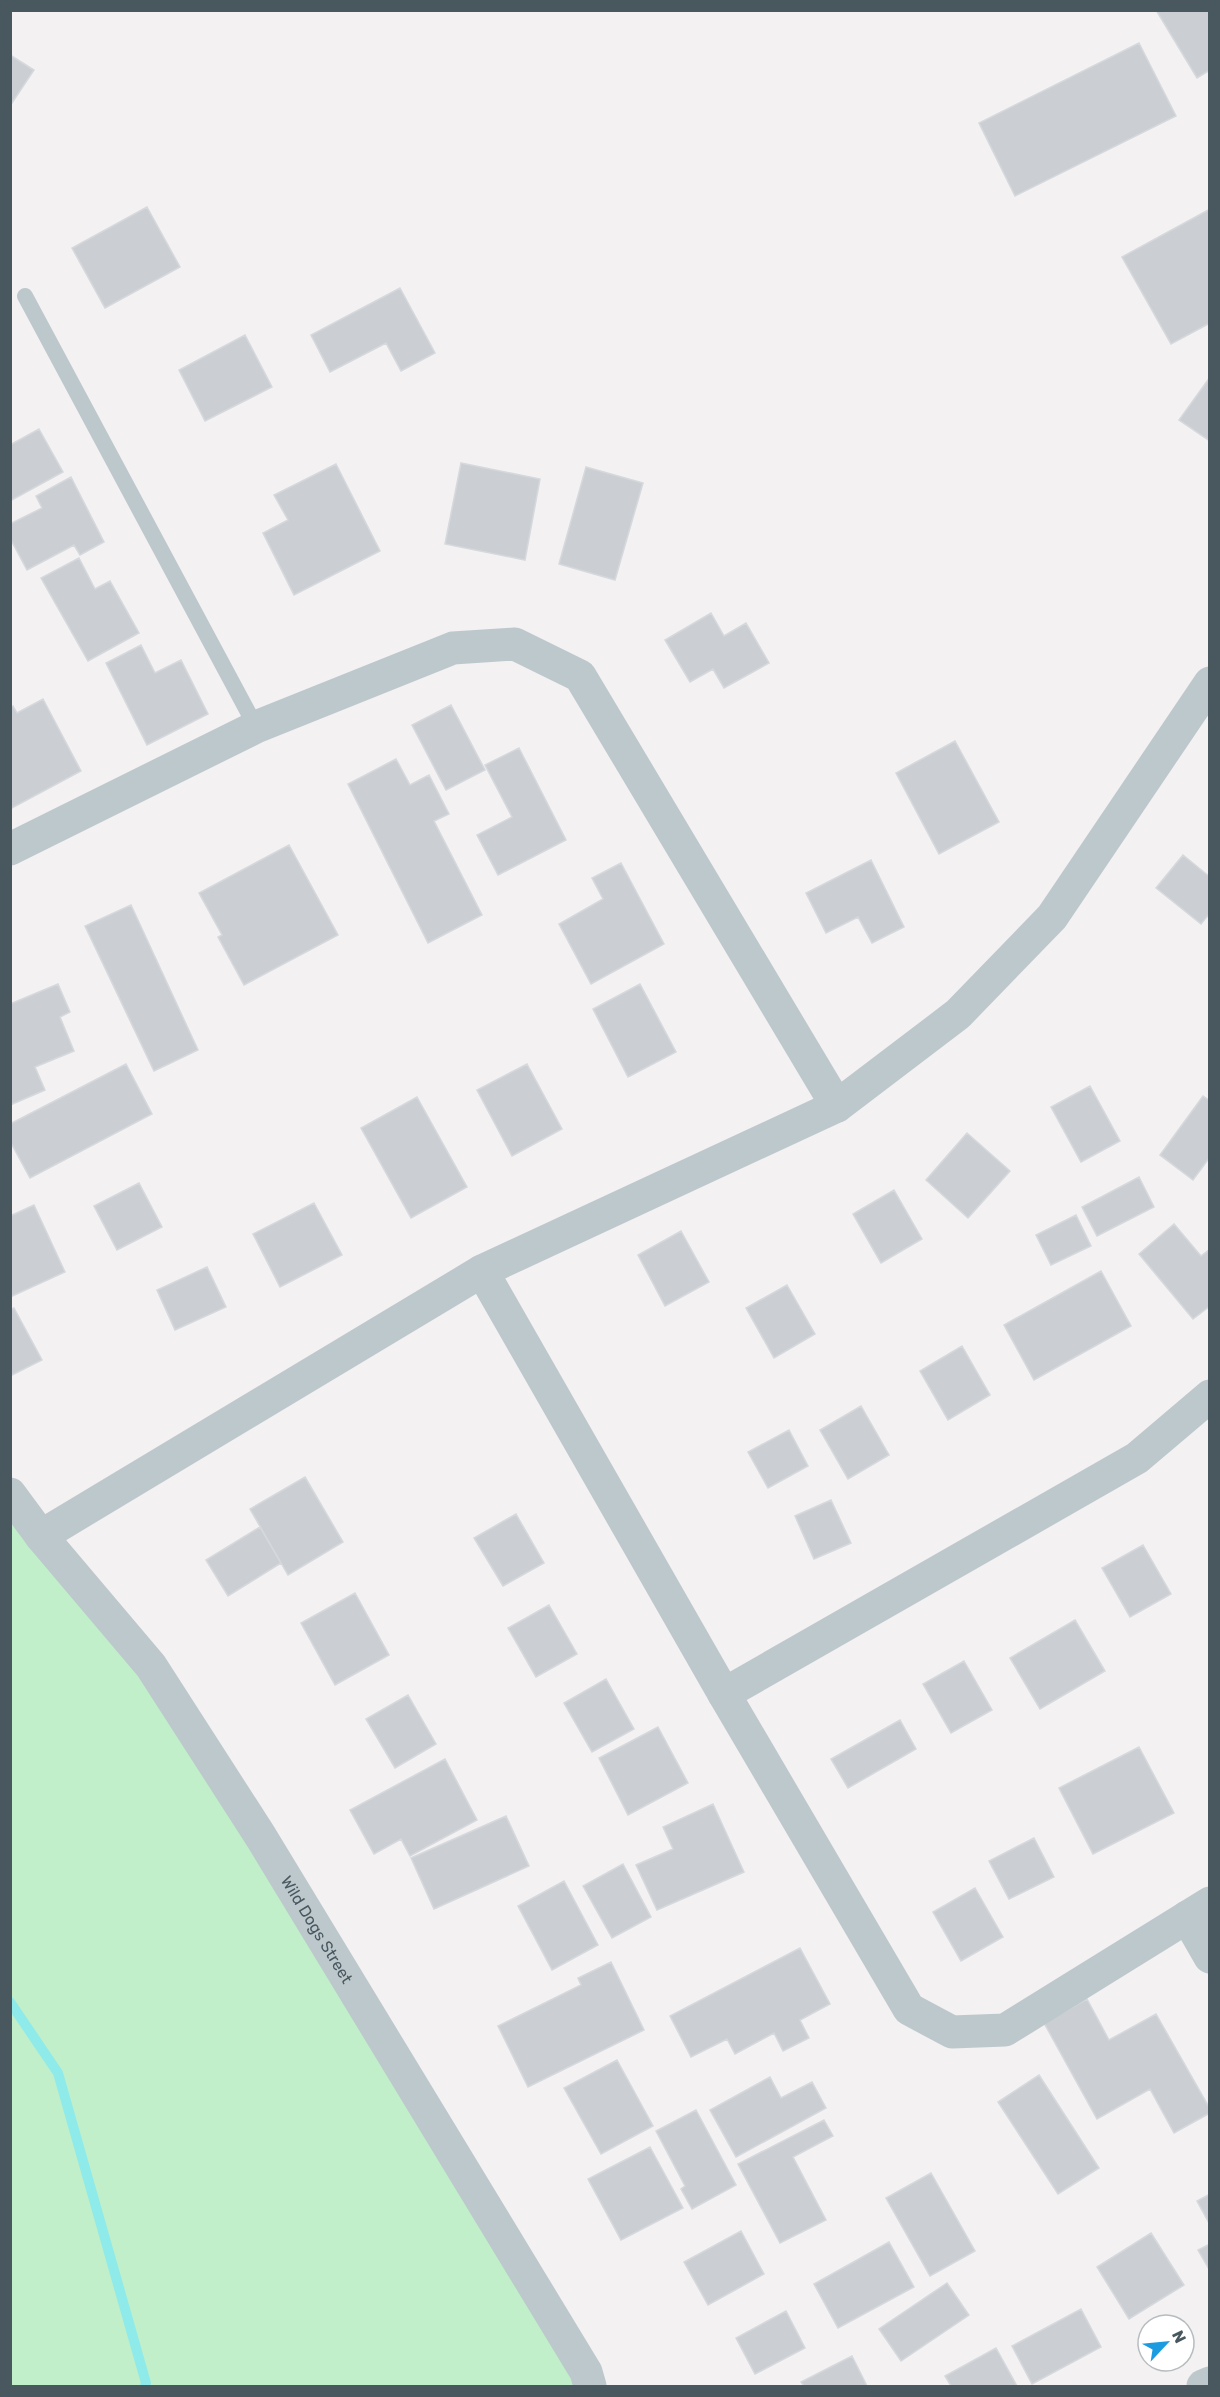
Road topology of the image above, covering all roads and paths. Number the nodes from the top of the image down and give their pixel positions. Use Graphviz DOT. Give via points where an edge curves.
graph roads {
  1 [pos="25,296"];
  2 [pos="1209,683"];
  3 [pos="256,727"];
  4 [pos="10,849"];
  5 [pos="837,1106"];
  6 [pos="482,1271"];
  7 [pos="1209,1396"];
  8 [pos="10,1494"];
  9 [pos="41,1536"];
  10 [pos="723,1694"];
  11 [pos="1198,1910"];
  12 [pos="1209,1957"];
  13 [pos="1209,2383"];
  14 [pos="590,2386"];
  15 [pos="1203,2386"];
  1 -- 3 [label="lane"];
  2 -- 5 [label="street" via="1052,917 958,1014"];
  3 -- 4 [label="street"];
  3 -- 5 [label="street" via="453,648 515,644 580,676"];
  5 -- 6 [label="street"];
  6 -- 9 [label="street"];
  6 -- 10 [label="street"];
  7 -- 10 [label="street" via="1137,1458"];
  8 -- 9 [label="street, Wild Dogs Street"];
  9 -- 14 [label="street, Wild Dogs Street" via="152,1666 274,1857 586,2372"];
  10 -- 11 [label="street" via="909,2009 952,2032 1005,2030"];
  11 -- 12 [label="street"];
  13 -- 15 [label="street"];
}
